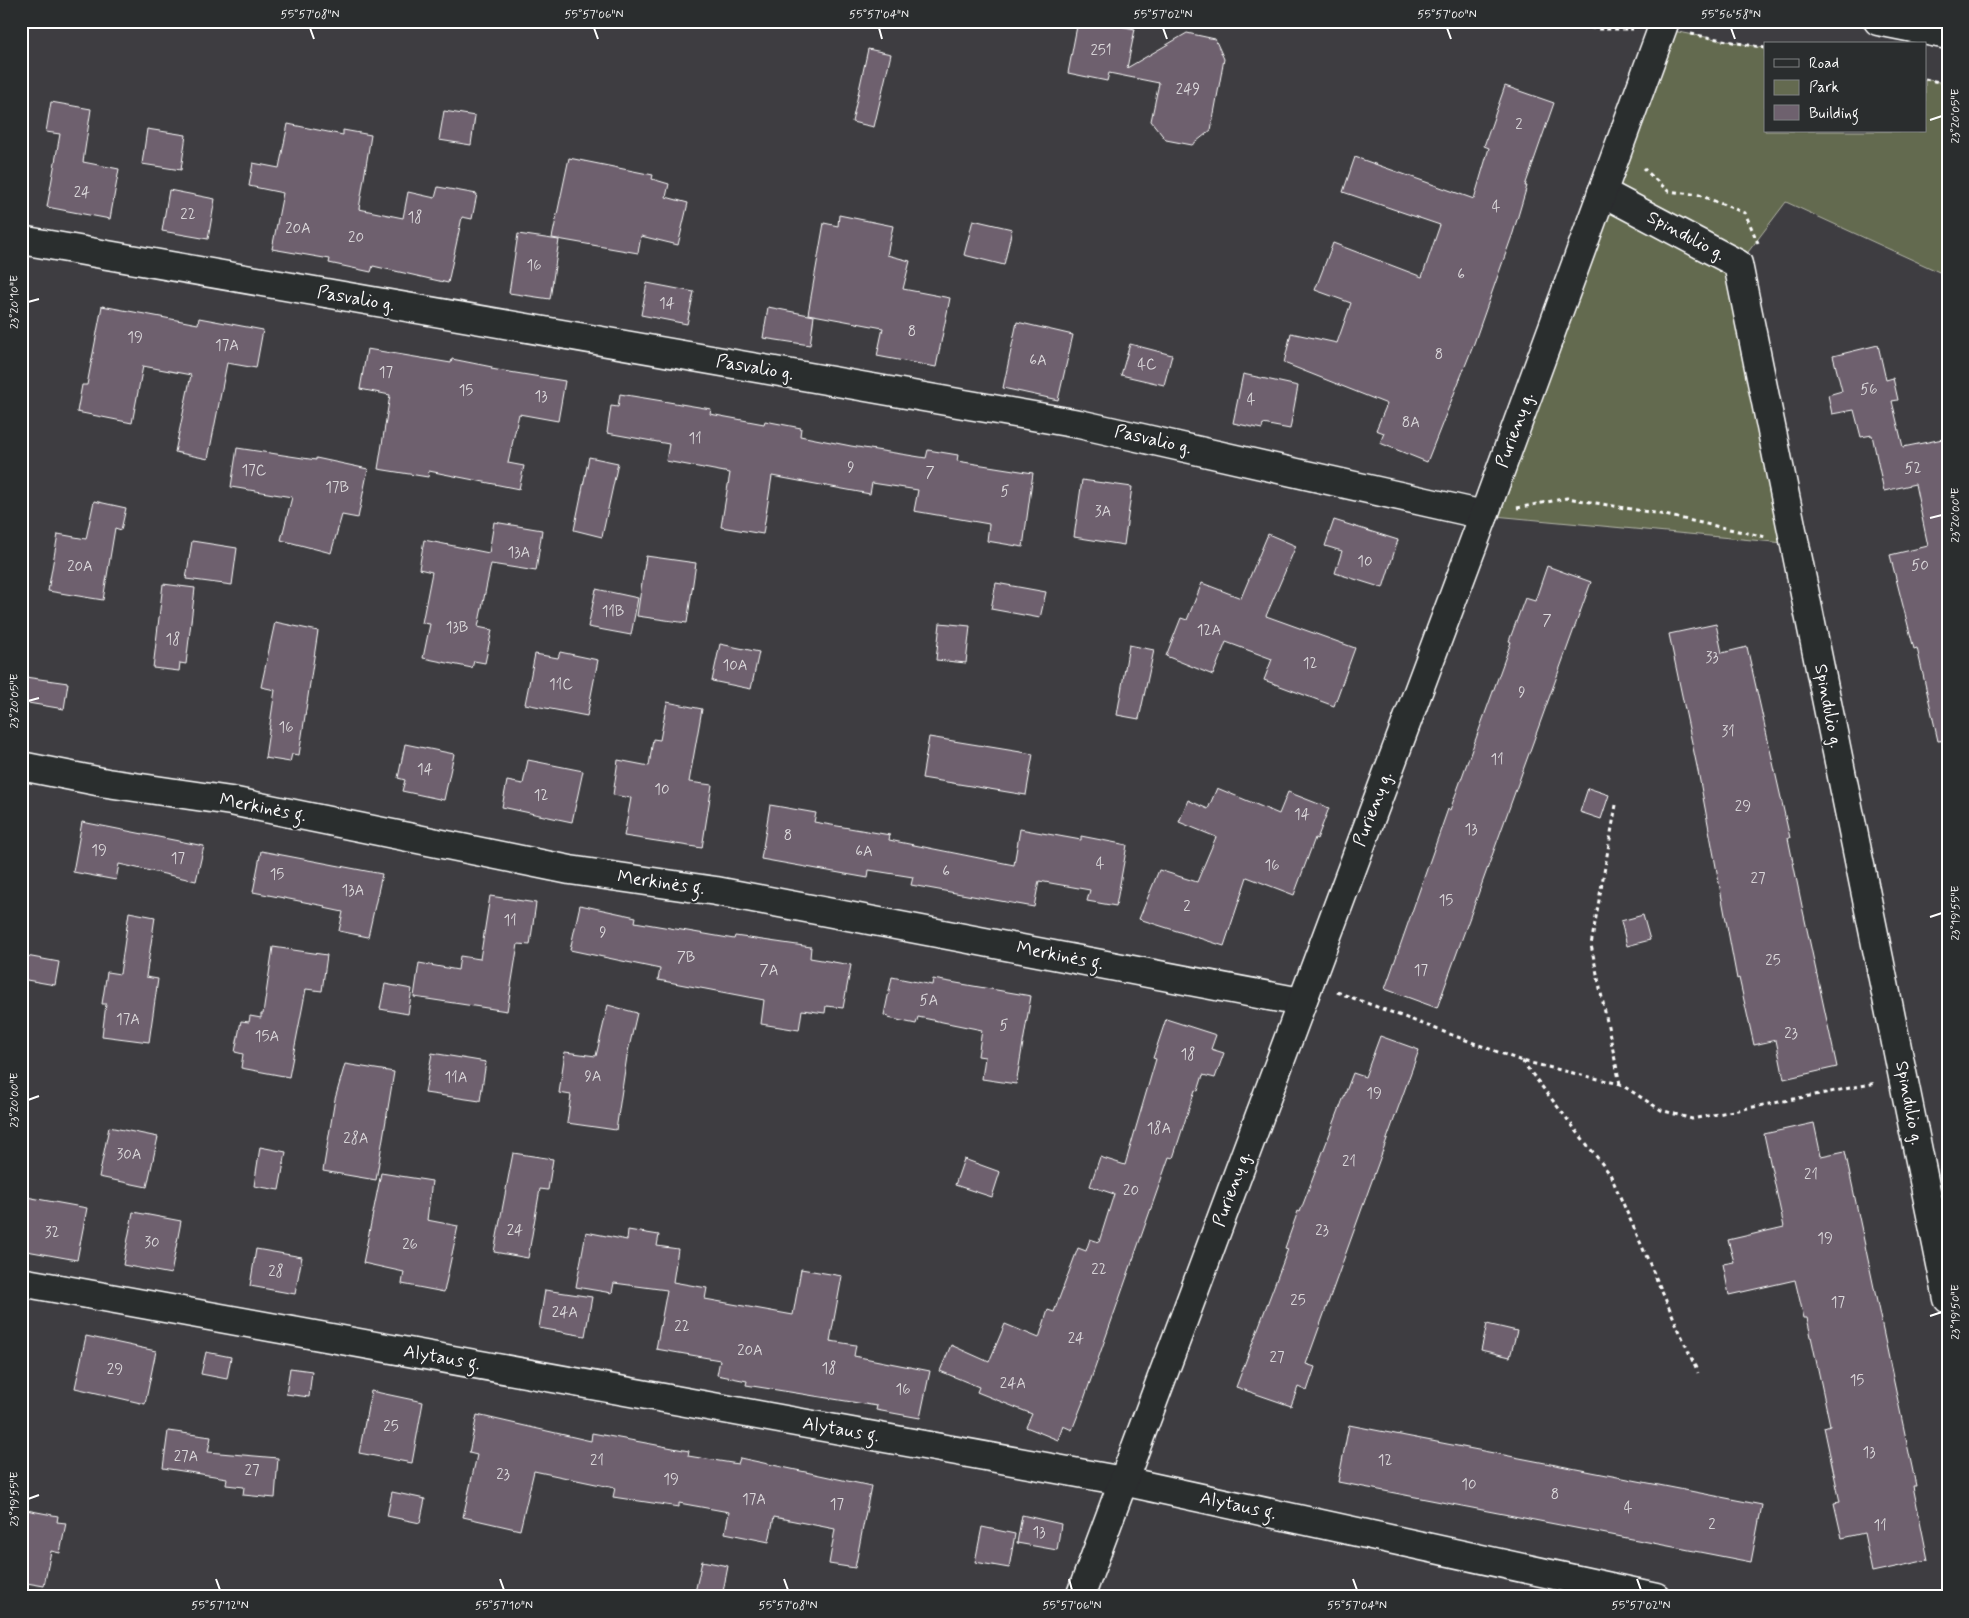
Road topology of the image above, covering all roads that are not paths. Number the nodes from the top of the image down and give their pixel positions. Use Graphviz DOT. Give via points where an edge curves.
graph roads {
  1 [pos="1665,21"];
  2 [pos="1878,21"];
  3 [pos="1948,36"];
  4 [pos="1602,192"];
  5 [pos="21,240"];
  6 [pos="1484,515"];
  7 [pos="21,766"];
  8 [pos="1305,992"];
  9 [pos="21,1282"];
  10 [pos="1948,1299"];
  11 [pos="1123,1481"];
  12 [pos="1080,1597"];
  13 [pos="1656,1597"];
  1 -- 4 [label="main road, Purienų g."];
  2 -- 3 [label="main road"];
  4 -- 6 [label="main road, Purienų g."];
  4 -- 10 [label="main road, Spindulio g." via="1738,264"];
  5 -- 6 [label="main road, Pasvalio g." via="1079,424"];
  6 -- 8 [label="main road, Purienų g."];
  7 -- 8 [label="main road, Merkinės g." via="107,783 231,801 570,870 716,891"];
  8 -- 11 [label="main road, Purienų g."];
  9 -- 11 [label="main road, Alytaus g."];
  11 -- 12 [label="main road, Purienų g."];
  11 -- 13 [label="main road, Alytaus g."];
}
